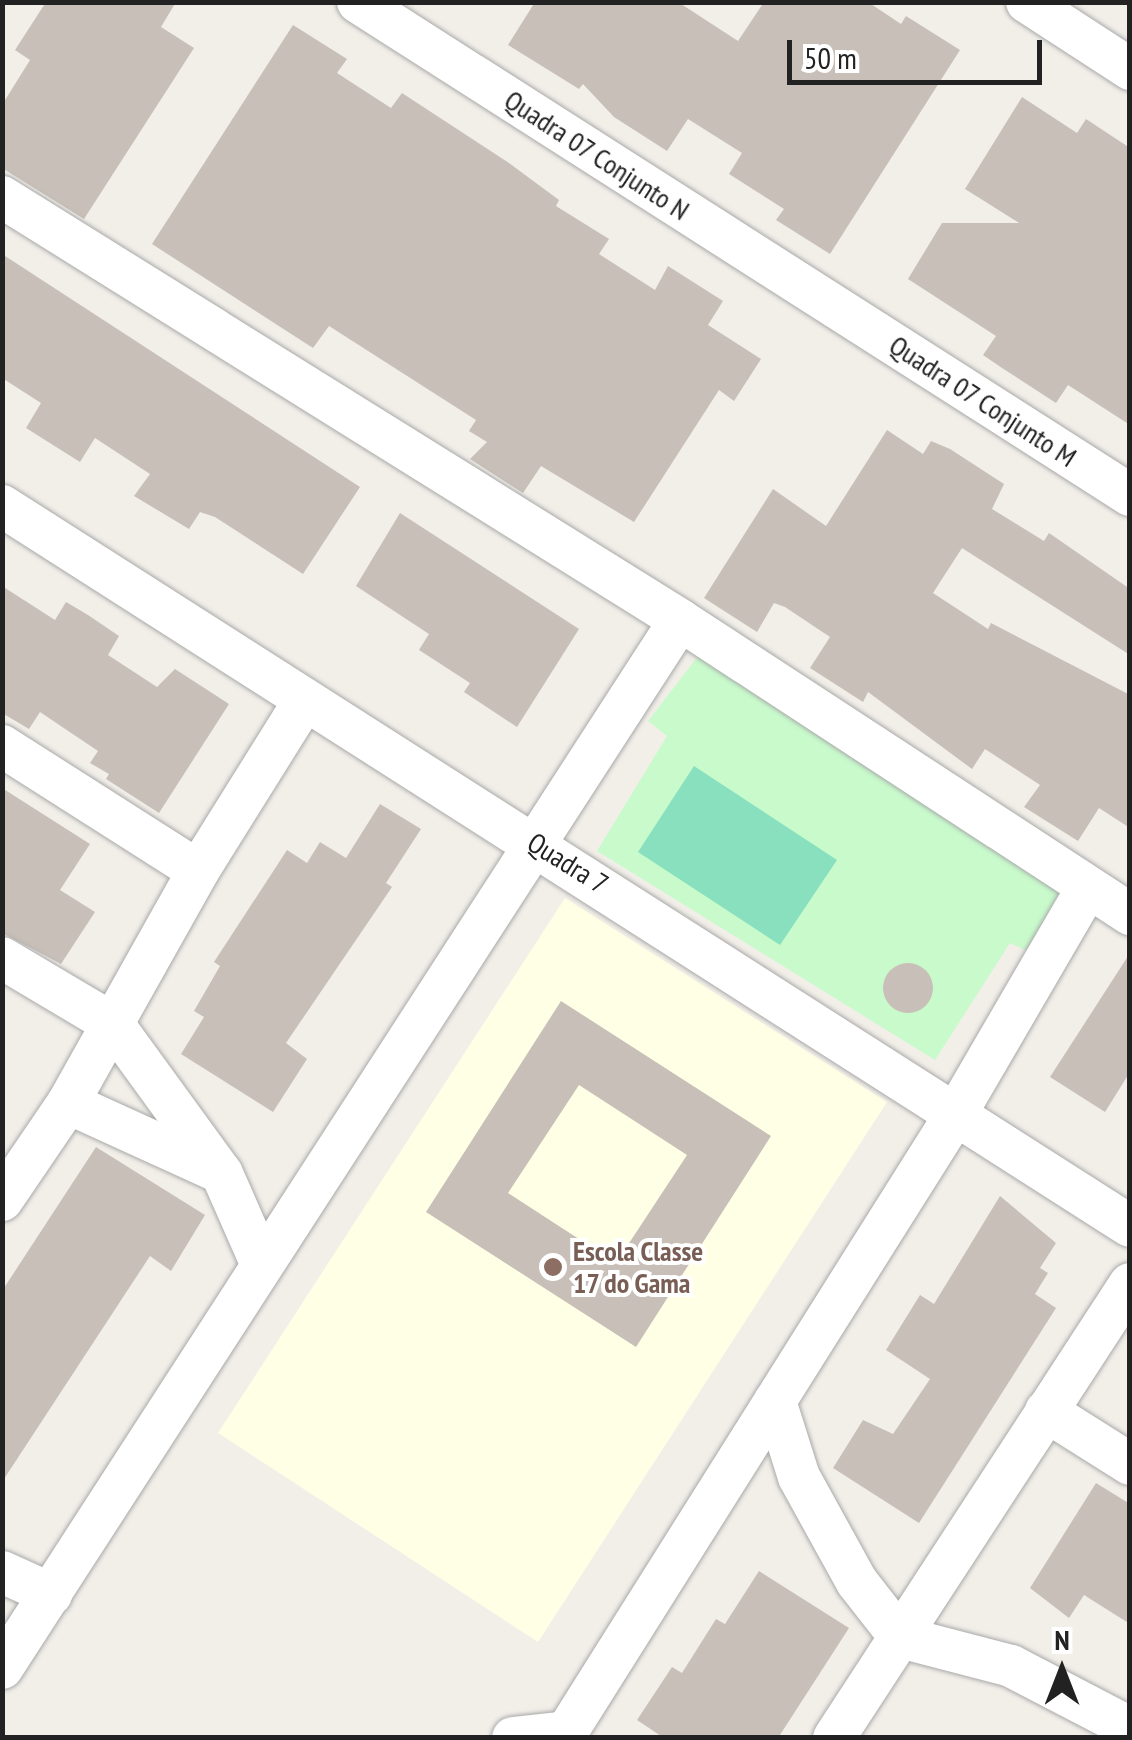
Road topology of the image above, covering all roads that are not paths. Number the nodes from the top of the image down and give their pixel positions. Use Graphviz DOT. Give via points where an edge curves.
graph roads {
  1 [pos="358,2"];
  2 [pos="1027,2"];
  3 [pos="1130,69"];
  4 [pos="2,197"];
  5 [pos="836,307"];
  6 [pos="1130,495"];
  7 [pos="2,506"];
  8 [pos="680,620"];
  9 [pos="305,700"];
  10 [pos="2,746"];
  11 [pos="535,842"];
  12 [pos="198,871"];
  13 [pos="1088,887"];
  14 [pos="1130,914"];
  15 [pos="2,958"];
  16 [pos="114,1024"];
  17 [pos="68,1102"];
  18 [pos="957,1112"];
  19 [pos="222,1174"];
  20 [pos="2,1200"];
  21 [pos="1130,1226"];
  22 [pos="262,1263"];
  23 [pos="1130,1284"];
  24 [pos="775,1401"];
  25 [pos="1046,1411"];
  26 [pos="1130,1464"];
  27 [pos="2,1572"];
  28 [pos="50,1594"];
  29 [pos="900,1637"];
  30 [pos="2,1668"];
  31 [pos="1130,1728"];
  32 [pos="565,1734"];
  33 [pos="513,1738"];
  34 [pos="834,1738"];
  1 -- 5 [label="street, Quadra 07 Conjunto N"];
  2 -- 3 [label="street"];
  4 -- 8 [label="street"];
  5 -- 6 [label="street, Quadra 07 Conjunto M"];
  7 -- 9 [label="street, Quadra 7"];
  8 -- 11 [label="street"];
  8 -- 13 [label="street"];
  9 -- 11 [label="street, Quadra 7"];
  9 -- 12 [label="street"];
  10 -- 12 [label="street"];
  11 -- 18 [label="street, Quadra 7"];
  11 -- 22 [label="street"];
  12 -- 16 [label="street"];
  13 -- 14 [label="street"];
  13 -- 18 [label="street"];
  15 -- 16 [label="street"];
  16 -- 17 [label="street"];
  16 -- 19 [label="street"];
  17 -- 19 [label="street"];
  17 -- 20 [label="street"];
  18 -- 21 [label="street, Quadra 7"];
  18 -- 24 [label="street"];
  19 -- 22 [label="street"];
  22 -- 28 [label="street"];
  23 -- 25 [label="street"];
  24 -- 29 [label="street" via="800,1477 857,1582"];
  24 -- 32 [label="street"];
  25 -- 26 [label="street"];
  25 -- 29 [label="street"];
  27 -- 28 [label="street"];
  28 -- 30 [label="street"];
  29 -- 31 [label="street" via="1011,1666"];
  29 -- 34 [label="street"];
  32 -- 33 [label="street"];
}
